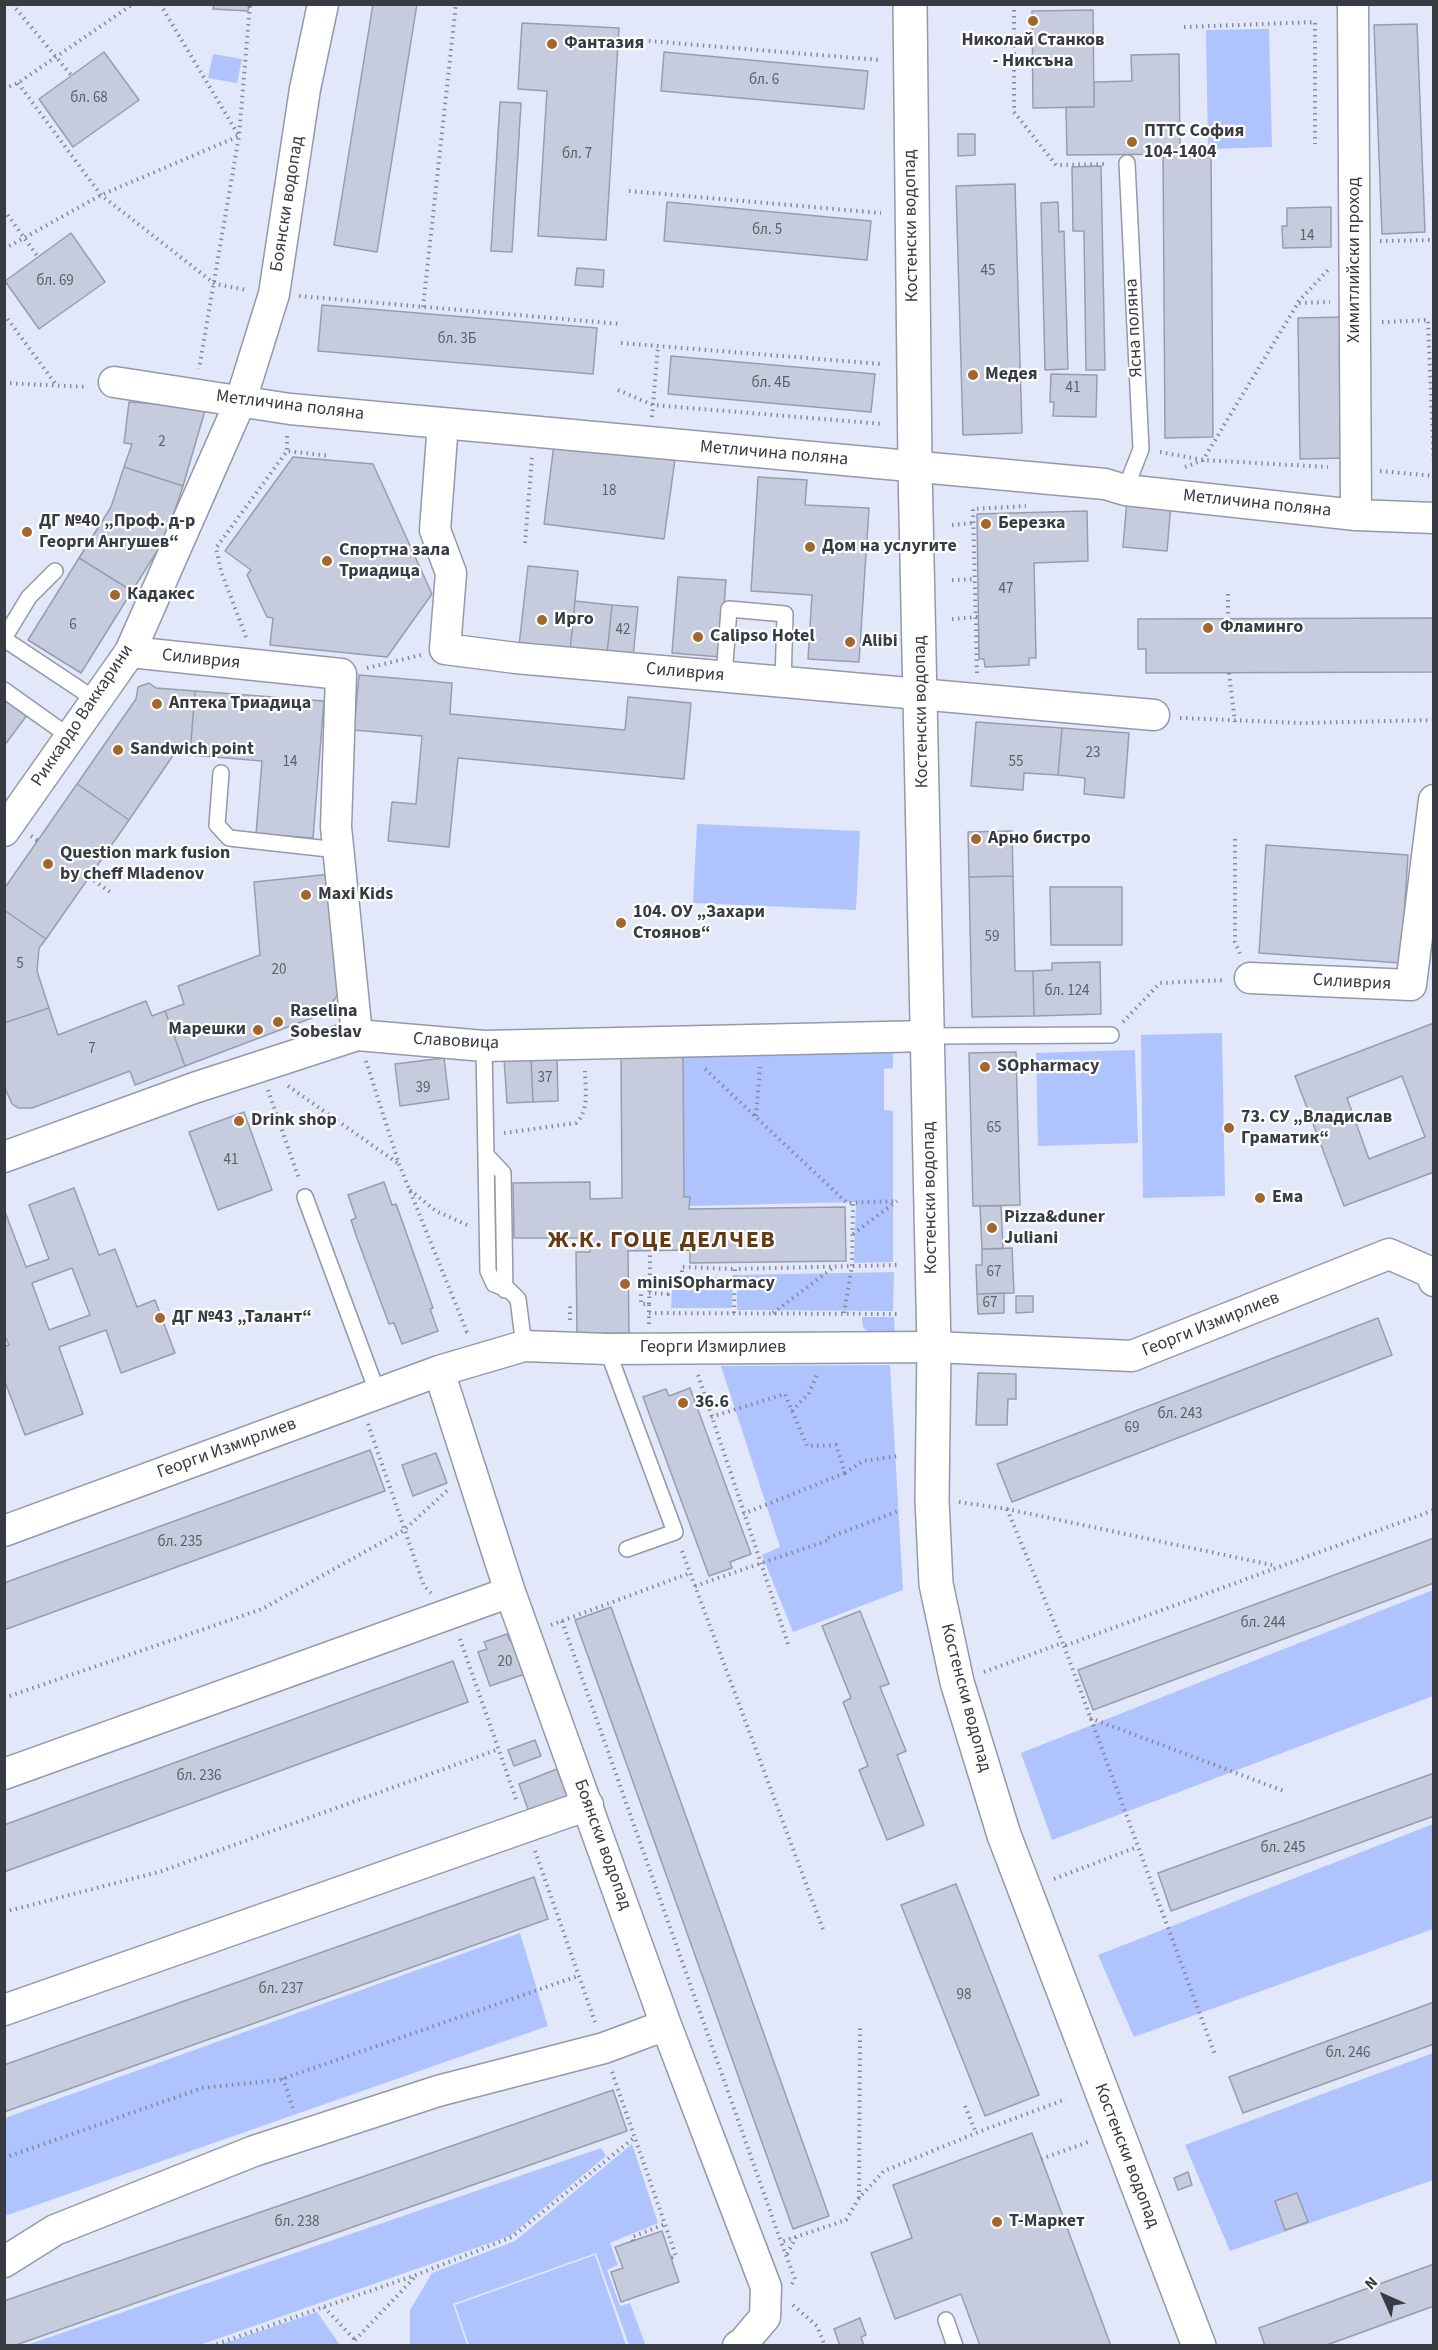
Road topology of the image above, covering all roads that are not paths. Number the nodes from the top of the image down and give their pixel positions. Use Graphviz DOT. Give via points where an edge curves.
graph roads {
  1 [pos="323,4"];
  2 [pos="910,4"];
  3 [pos="1353,4"];
  4 [pos="1127,163"];
  5 [pos="114,382"];
  6 [pos="241,400"];
  7 [pos="443,423"];
  8 [pos="915,467"];
  9 [pos="1125,490"];
  10 [pos="1356,515"];
  11 [pos="1434,518"];
  12 [pos="55,571"];
  13 [pos="4,639"];
  14 [pos="130,652"];
  15 [pos="724,677"];
  16 [pos="783,682"];
  17 [pos="4,690"];
  18 [pos="922,695"];
  19 [pos="96,700"];
  20 [pos="1154,715"];
  21 [pos="70,737"];
  22 [pos="221,773"];
  23 [pos="1434,800"];
  24 [pos="4,831"];
  25 [pos="338,850"];
  26 [pos="1250,978"];
  27 [pos="357,1035"];
  28 [pos="1111,1035"];
  29 [pos="929,1036"];
  30 [pos="484,1046"];
  31 [pos="486,1155"];
  32 [pos="4,1157"];
  33 [pos="305,1197"];
  34 [pos="1432,1276"];
  35 [pos="505,1290"];
  36 [pos="524,1346"];
  37 [pos="934,1347"];
  38 [pos="607,1349"];
  39 [pos="439,1371"];
  40 [pos="369,1397"];
  41 [pos="4,1531"];
  42 [pos="627,1549"];
  43 [pos="510,1592"];
  44 [pos="4,1774"];
  45 [pos="588,1805"];
  46 [pos="4,2010"];
  47 [pos="666,2025"];
  48 [pos="4,2262"];
  49 [pos="946,2320"];
  50 [pos="738,2346"];
  51 [pos="955,2346"];
  52 [pos="1199,2346"];
  1 -- 6 [label="street, Боянски водопад" via="305,89 274,294"];
  2 -- 8 [label="street, Костенски водопад"];
  3 -- 10 [label="street, Химитлийски проход"];
  4 -- 9 [label="lane, Ясна поляна" via="1141,449"];
  5 -- 6 [label="street, Метличина поляна"];
  6 -- 7 [label="street, Метличина поляна" via="290,409"];
  6 -- 14 [label="street, Риккардо Ваккарини"];
  7 -- 8 [label="street, Метличина поляна"];
  7 -- 15 [label="street, Силиврия" via="435,530 451,573 445,649"];
  8 -- 9 [label="street, Метличина поляна" via="1105,484"];
  8 -- 18 [label="street, Костенски водопад"];
  9 -- 10 [label="street, Метличина поляна"];
  10 -- 11 [label="street, Метличина поляна"];
  12 -- 13 [label="lane" via="29,597"];
  13 -- 19 [label="lane"];
  14 -- 19 [label="street, Риккардо Ваккарини"];
  14 -- 25 [label="street, Силиврия" via="341,674"];
  15 -- 16 [label="street, Силиврия"];
  15 -- 16 [label="lane" via="729,609 785,614"];
  16 -- 18 [label="street, Силиврия"];
  17 -- 21 [label="lane"];
  18 -- 20 [label="street, Силиврия"];
  18 -- 29 [label="street, Костенски водопад"];
  19 -- 21 [label="street, Риккардо Ваккарини"];
  21 -- 24 [label="street, Риккардо Ваккарини"];
  22 -- 25 [label="lane" via="218,825 229,837"];
  23 -- 26 [label="street, Силиврия" via="1411,985"];
  25 -- 27 [label="street"];
  27 -- 30 [label="street, Славовица"];
  27 -- 32 [label="street, Славовица"];
  28 -- 29 [label="lane"];
  29 -- 30 [label="street, Славовица"];
  29 -- 37 [label="street, Костенски водопад"];
  30 -- 31 [label="lane"];
  31 -- 35 [label="lane" via="503,1173"];
  31 -- 35 [label="lane" via="490,1278"];
  33 -- 40 [label="lane"];
  34 -- 37 [label="street, Георги Измирлиев" via="1389,1254 1132,1356"];
  35 -- 36 [label="lane" via="518,1299"];
  36 -- 38 [label="street, Георги Измирлиев"];
  36 -- 39 [label="street, Георги Измирлиев"];
  37 -- 38 [label="street, Георги Измирлиев"];
  37 -- 52 [label="street, Костенски водопад" via="932,1500 936,1584 957,1682 1004,1835"];
  38 -- 42 [label="lane" via="675,1532"];
  39 -- 40 [label="street, Георги Измирлиев"];
  39 -- 43 [label="street, Боянски водопад"];
  40 -- 41 [label="street, Георги Измирлиев"];
  43 -- 44 [label="street"];
  43 -- 45 [label="street, Боянски водопад"];
  45 -- 46 [label="street"];
  45 -- 47 [label="street, Боянски водопад"];
  47 -- 48 [label="street" via="604,2048 438,2091 254,2151 56,2230"];
  47 -- 50 [label="street, Боянски водопад" via="766,2287 765,2318"];
  49 -- 51 [label="lane"];
}
